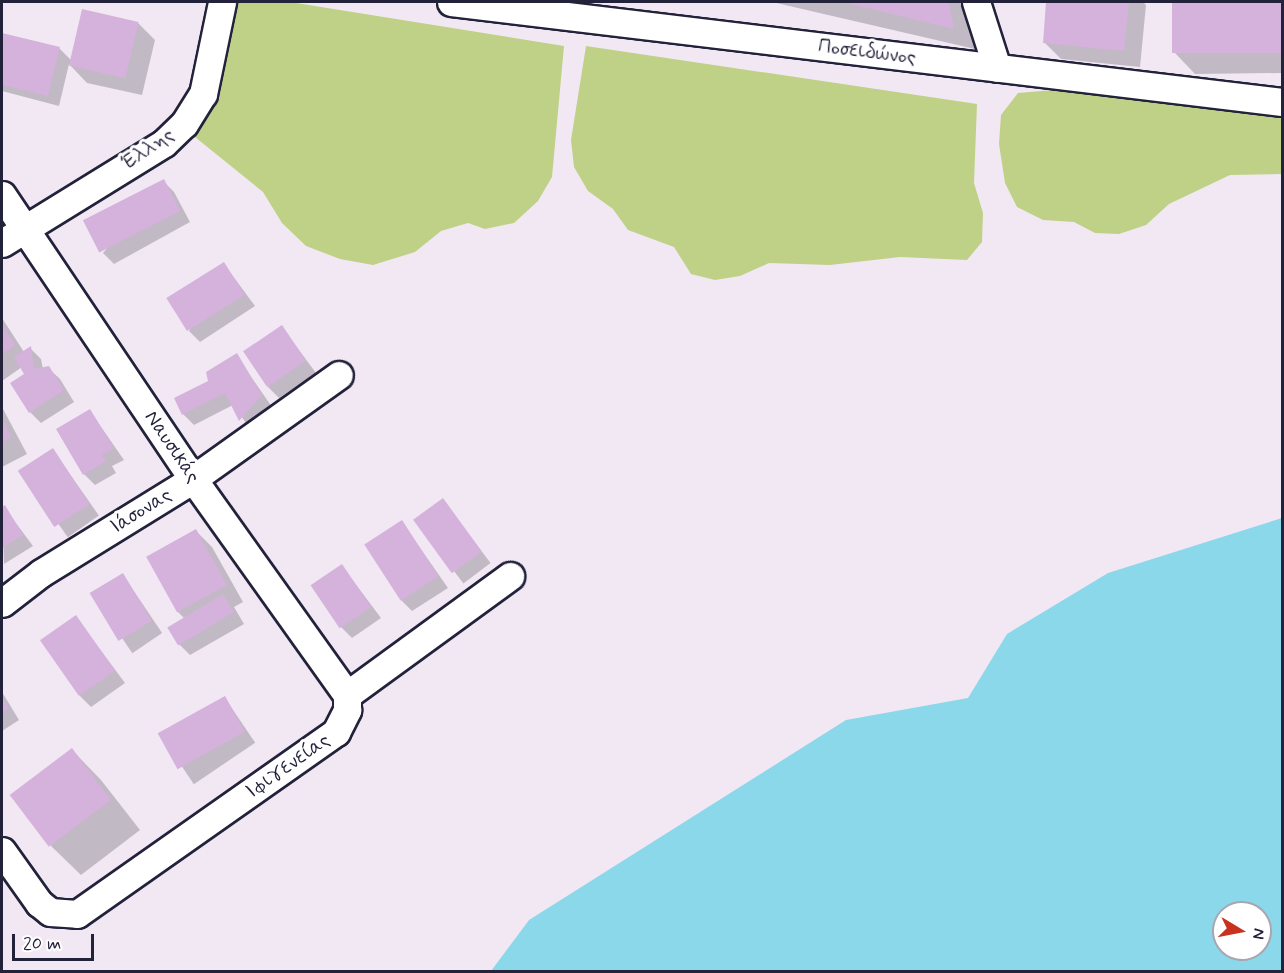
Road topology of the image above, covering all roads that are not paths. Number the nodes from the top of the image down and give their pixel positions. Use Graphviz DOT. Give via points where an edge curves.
graph roads {
  1 [pos="222,2"];
  2 [pos="451,2"];
  3 [pos="976,2"];
  4 [pos="997,68"];
  5 [pos="1282,102"];
  6 [pos="2,195"];
  7 [pos="25,225"];
  8 [pos="2,243"];
  9 [pos="339,375"];
  10 [pos="193,479"];
  11 [pos="510,576"];
  12 [pos="2,603"];
  13 [pos="347,695"];
  14 [pos="2,851"];
  1 -- 7 [label="street, Έλλης" via="203,94 184,124 164,143"];
  2 -- 4 [label="street, Ποσειδώνος"];
  3 -- 4 [label="street"];
  4 -- 5 [label="street, Ποσειδώνος"];
  6 -- 7 [label="street, Ναυσικάς"];
  7 -- 8 [label="street, Έλλης"];
  7 -- 10 [label="street, Ναυσικάς"];
  9 -- 10 [label="street, Ιάσονας"];
  10 -- 12 [label="street, Ιάσονας" via="41,573"];
  10 -- 13 [label="street, Ναυσικάς"];
  11 -- 13 [label="street"];
  13 -- 14 [label="street, Ιφιγενείας" via="347,710 336,732 86,909 64,916 39,903"];
}
